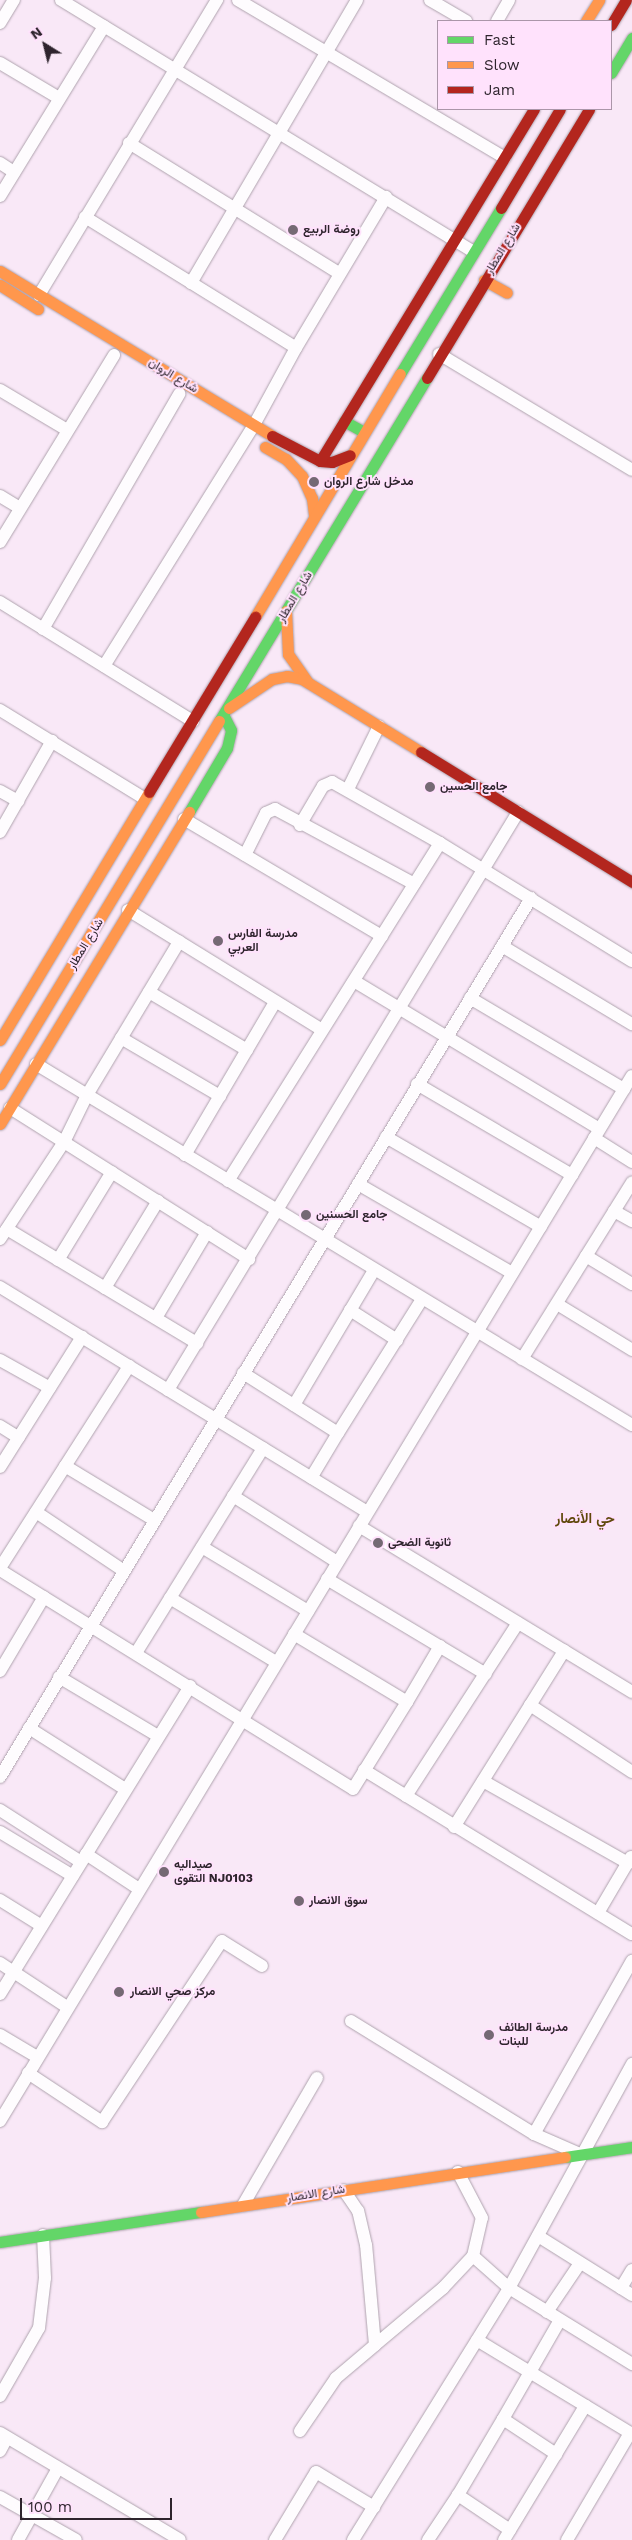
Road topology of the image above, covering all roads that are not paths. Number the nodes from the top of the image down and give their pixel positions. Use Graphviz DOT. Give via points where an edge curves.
graph roads {
  1 [pos="14,0"];
  2 [pos="61,0"];
  3 [pos="216,0"];
  4 [pos="238,0"];
  5 [pos="357,0"];
  6 [pos="430,0"];
  7 [pos="509,0"];
  8 [pos="599,0"];
  9 [pos="626,0"];
  10 [pos="464,20"];
  11 [pos="498,20"];
  12 [pos="587,20"];
  13 [pos="0,23"];
  14 [pos="612,23"];
  15 [pos="104,26"];
  16 [pos="632,38"];
  17 [pos="326,52"];
  18 [pos="0,63"];
  19 [pos="174,68"];
  20 [pos="612,71"];
  21 [pos="59,98"];
  22 [pos="533,110"];
  23 [pos="559,110"];
  24 [pos="588,110"];
  25 [pos="280,131"];
  26 [pos="129,144"];
  27 [pos="504,158"];
  28 [pos="0,163"];
  29 [pos="14,172"];
  30 [pos="0,196"];
  31 [pos="386,196"];
  32 [pos="235,207"];
  33 [pos="85,217"];
  34 [pos="454,239"];
  35 [pos="474,251"];
  36 [pos="0,270"];
  37 [pos="340,274"];
  38 [pos="484,280"];
  39 [pos="191,283"];
  40 [pos="0,285"];
  41 [pos="508,293"];
  42 [pos="39,295"];
  43 [pos="296,348"];
  44 [pos="438,354"];
  45 [pos="114,355"];
  46 [pos="0,390"];
  47 [pos="179,394"];
  48 [pos="344,421"];
  49 [pos="67,430"];
  50 [pos="251,430"];
  51 [pos="364,432"];
  52 [pos="350,455"];
  53 [pos="320,461"];
  54 [pos="632,470"];
  55 [pos="0,496"];
  56 [pos="20,508"];
  57 [pos="314,514"];
  58 [pos="0,542"];
  59 [pos="0,602"];
  60 [pos="286,612"];
  61 [pos="43,629"];
  62 [pos="104,666"];
  63 [pos="308,683"];
  64 [pos="0,710"];
  65 [pos="226,712"];
  66 [pos="193,721"];
  67 [pos="379,726"];
  68 [pos="52,741"];
  69 [pos="348,789"];
  70 [pos="0,791"];
  71 [pos="145,799"];
  72 [pos="18,801"];
  73 [pos="518,812"];
  74 [pos="184,819"];
  75 [pos="300,825"];
  76 [pos="0,832"];
  77 [pos="123,835"];
  78 [pos="440,843"];
  79 [pos="145,846"];
  80 [pos="244,854"];
  81 [pos="484,869"];
  82 [pos="102,872"];
  83 [pos="124,882"];
  84 [pos="632,882"];
  85 [pos="414,884"];
  86 [pos="530,898"];
  87 [pos="128,910"];
  88 [pos="382,936"];
  89 [pos="179,942"];
  90 [pos="502,946"];
  91 [pos="632,961"];
  92 [pos="354,981"];
  93 [pos="149,992"];
  94 [pos="470,998"];
  95 [pos="275,1002"];
  96 [pos="400,1008"];
  97 [pos="632,1024"];
  98 [pos="322,1030"];
  99 [pos="447,1035"];
  100 [pos="121,1038"];
  101 [pos="0,1040"];
  102 [pos="247,1050"];
  103 [pos="36,1064"];
  104 [pos="632,1076"];
  105 [pos="0,1084"];
  106 [pos="416,1084"];
  107 [pos="624,1089"];
  108 [pos="87,1095"];
  109 [pos="220,1096"];
  110 [pos="10,1108"];
  111 [pos="0,1124"];
  112 [pos="597,1134"];
  113 [pos="386,1137"];
  114 [pos="64,1142"];
  115 [pos="185,1155"];
  116 [pos="632,1162"];
  117 [pos="112,1172"];
  118 [pos="572,1175"];
  119 [pos="228,1181"];
  120 [pos="632,1182"];
  121 [pos="358,1184"];
  122 [pos="158,1201"];
  123 [pos="614,1211"];
  124 [pos="279,1212"];
  125 [pos="632,1221"];
  126 [pos="540,1227"];
  127 [pos="207,1232"];
  128 [pos="4,1234"];
  129 [pos="324,1239"];
  130 [pos="586,1256"];
  131 [pos="249,1259"];
  132 [pos="58,1260"];
  133 [pos="374,1270"];
  134 [pos="512,1273"];
  135 [pos="632,1284"];
  136 [pos="0,1287"];
  137 [pos="106,1288"];
  138 [pos="422,1299"];
  139 [pos="557,1304"];
  140 [pos="350,1310"];
  141 [pos="156,1318"];
  142 [pos="477,1332"];
  143 [pos="82,1337"];
  144 [pos="397,1340"];
  145 [pos="197,1343"];
  146 [pos="632,1350"];
  147 [pos="522,1359"];
  148 [pos="0,1360"];
  149 [pos="129,1366"];
  150 [pos="243,1373"];
  151 [pos="50,1388"];
  152 [pos="168,1390"];
  153 [pos="294,1405"];
  154 [pos="215,1418"];
  155 [pos="632,1425"];
  156 [pos="0,1426"];
  157 [pos="338,1433"];
  158 [pos="18,1438"];
  159 [pos="263,1448"];
  160 [pos="65,1466"];
  161 [pos="0,1467"];
  162 [pos="311,1478"];
  163 [pos="233,1496"];
  164 [pos="36,1512"];
  165 [pos="367,1512"];
  166 [pos="154,1520"];
  167 [pos="359,1526"];
  168 [pos="202,1547"];
  169 [pos="337,1562"];
  170 [pos="0,1569"];
  171 [pos="124,1571"];
  172 [pos="327,1579"];
  173 [pos="44,1597"];
  174 [pos="170,1598"];
  175 [pos="308,1610"];
  176 [pos="518,1623"];
  177 [pos="92,1626"];
  178 [pos="294,1634"];
  179 [pos="440,1646"];
  180 [pos="564,1651"];
  181 [pos="136,1653"];
  182 [pos="276,1662"];
  183 [pos="0,1670"];
  184 [pos="486,1674"];
  185 [pos="60,1677"];
  186 [pos="190,1686"];
  187 [pos="632,1691"];
  188 [pos="407,1702"];
  189 [pos="530,1705"];
  190 [pos="243,1718"];
  191 [pos="29,1728"];
  192 [pos="158,1736"];
  193 [pos="364,1770"];
  194 [pos="632,1772"];
  195 [pos="0,1777"];
  196 [pos="483,1781"];
  197 [pos="125,1789"];
  198 [pos="406,1796"];
  199 [pos="0,1810"];
  200 [pos="454,1827"];
  201 [pos="0,1832"];
  202 [pos="84,1858"];
  203 [pos="630,1860"];
  204 [pos="73,1876"];
  205 [pos="139,1889"];
  206 [pos="0,1900"];
  207 [pos="598,1913"];
  208 [pos="42,1926"];
  209 [pos="632,1934"];
  210 [pos="632,1961"];
  211 [pos="0,1963"];
  212 [pos="262,1966"];
  213 [pos="13,1971"];
  214 [pos="0,1994"];
  215 [pos="68,2007"];
  216 [pos="351,2020"];
  217 [pos="0,2035"];
  218 [pos="37,2057"];
  219 [pos="632,2064"];
  220 [pos="28,2073"];
  221 [pos="317,2078"];
  222 [pos="0,2121"];
  223 [pos="534,2134"];
  224 [pos="632,2148"];
  225 [pos="580,2154"];
  226 [pos="458,2172"];
  227 [pos="344,2190"];
  228 [pos="243,2205"];
  229 [pos="43,2235"];
  230 [pos="538,2236"];
  231 [pos="0,2242"];
  232 [pos="473,2256"];
  233 [pos="580,2263"];
  234 [pos="632,2270"];
  235 [pos="509,2288"];
  236 [pos="627,2292"];
  237 [pos="548,2312"];
  238 [pos="560,2320"];
  239 [pos="477,2340"];
  240 [pos="375,2345"];
  241 [pos="632,2364"];
  242 [pos="530,2372"];
  243 [pos="0,2396"];
  244 [pos="585,2406"];
  245 [pos="503,2419"];
  246 [pos="300,2431"];
  247 [pos="631,2433"];
  248 [pos="4,2436"];
  249 [pos="0,2451"];
  250 [pos="556,2454"];
  251 [pos="58,2468"];
  252 [pos="458,2495"];
  253 [pos="0,2497"];
  254 [pos="374,2507"];
  255 [pos="32,2514"];
  256 [pos="507,2535"];
  257 [pos="18,2540"];
  258 [pos="76,2540"];
  259 [pos="180,2540"];
  260 [pos="275,2540"];
  261 [pos="353,2540"];
  262 [pos="428,2540"];
  263 [pos="567,2540"];
  1 -- 13 [label="street"];
  2 -- 15 [label="street"];
  3 -- 19 [label="street"];
  4 -- 17 [label="street"];
  5 -- 17 [label="street"];
  6 -- 10 [label="street"];
  7 -- 11 [label="street"];
  8 -- 12 [label="street"];
  9 -- 14 [label="street"];
  15 -- 19 [label="street"];
  15 -- 21 [label="street"];
  16 -- 20 [label="street"];
  17 -- 25 [label="street"];
  17 -- 27 [label="street"];
  18 -- 21 [label="street"];
  19 -- 25 [label="street"];
  19 -- 26 [label="street"];
  21 -- 29 [label="street"];
  22 -- 27 [label="street"];
  23 -- 35 [label="street, شارع المطار"];
  24 -- 38 [label="street, شارع المطار"];
  25 -- 31 [label="street"];
  25 -- 32 [label="street"];
  26 -- 32 [label="street"];
  26 -- 33 [label="street"];
  27 -- 34 [label="street"];
  28 -- 29 [label="street"];
  29 -- 30 [label="street"];
  31 -- 34 [label="street"];
  31 -- 37 [label="street"];
  32 -- 37 [label="street"];
  32 -- 39 [label="street"];
  33 -- 39 [label="street"];
  33 -- 42 [label="street"];
  34 -- 35 [label="street"];
  34 -- 48 [label="street"];
  35 -- 51 [label="street, شارع المطار"];
  36 -- 42 [label="street, شارع الروان"];
  37 -- 43 [label="street"];
  38 -- 41 [label="street"];
  38 -- 44 [label="street, شارع المطار"];
  39 -- 43 [label="street"];
  40 -- 45 [label="street, شارع الروان"];
  42 -- 50 [label="street, شارع الروان"];
  43 -- 50 [label="street"];
  44 -- 54 [label="street"];
  44 -- 60 [label="street, شارع المطار"];
  45 -- 47 [label="street, شارع الروان"];
  45 -- 49 [label="street"];
  46 -- 49 [label="street"];
  47 -- 50 [label="street, شارع الروان"];
  47 -- 61 [label="street"];
  48 -- 51 [label="street"];
  48 -- 53 [label="street"];
  49 -- 56 [label="street"];
  50 -- 53 [label="street, شارع الروان"];
  50 -- 57 [label="street, شارع الروان" via="294,467 308,486"];
  50 -- 62 [label="street"];
  51 -- 52 [label="street, شارع المطار"];
  52 -- 53 [label="street" via="339,461"];
  52 -- 57 [label="street, شارع المطار"];
  55 -- 56 [label="street"];
  56 -- 58 [label="street"];
  57 -- 66 [label="street, شارع المطار"];
  59 -- 61 [label="street"];
  60 -- 63 [label="street" via="288,654"];
  60 -- 65 [label="street, شارع المطار"];
  61 -- 62 [label="street"];
  62 -- 66 [label="street"];
  63 -- 65 [label="street" via="287,676 272,679"];
  63 -- 67 [label="street"];
  64 -- 68 [label="street"];
  65 -- 74 [label="street" via="231,730 229,744"];
  65 -- 79 [label="street, شارع المطار"];
  66 -- 71 [label="street, شارع المطار"];
  67 -- 69 [label="street"];
  67 -- 73 [label="street"];
  68 -- 71 [label="street"];
  68 -- 72 [label="street"];
  69 -- 75 [label="street" via="332,782 323,786"];
  69 -- 78 [label="street"];
  70 -- 72 [label="street"];
  71 -- 77 [label="street, شارع المطار"];
  72 -- 76 [label="street"];
  73 -- 81 [label="street"];
  73 -- 84 [label="street"];
  74 -- 80 [label="street"];
  74 -- 87 [label="street"];
  75 -- 80 [label="street" via="270,809"];
  75 -- 85 [label="street"];
  77 -- 79 [label="street" via="132,845"];
  77 -- 82 [label="street, شارع المطار"];
  78 -- 81 [label="street"];
  78 -- 85 [label="street"];
  79 -- 83 [label="street, شارع المطار"];
  80 -- 88 [label="street"];
  81 -- 86 [label="street"];
  81 -- 96 [label="street"];
  82 -- 83 [label="street" via="115,872"];
  82 -- 101 [label="street, شارع المطار"];
  83 -- 105 [label="street, شارع المطار"];
  85 -- 88 [label="street"];
  86 -- 90 [label="street"];
  86 -- 91 [label="street"];
  87 -- 89 [label="street"];
  87 -- 103 [label="street"];
  88 -- 92 [label="street"];
  89 -- 93 [label="street"];
  89 -- 95 [label="street"];
  90 -- 94 [label="street"];
  90 -- 97 [label="street"];
  92 -- 96 [label="street"];
  92 -- 98 [label="street"];
  93 -- 100 [label="street"];
  93 -- 102 [label="street"];
  94 -- 99 [label="street"];
  94 -- 107 [label="street"];
  95 -- 98 [label="street"];
  95 -- 102 [label="street"];
  96 -- 99 [label="street"];
  96 -- 124 [label="street"];
  98 -- 119 [label="street"];
  99 -- 106 [label="street"];
  99 -- 112 [label="street"];
  100 -- 108 [label="street"];
  100 -- 109 [label="street"];
  102 -- 109 [label="street"];
  103 -- 108 [label="street"];
  103 -- 110 [label="street"];
  104 -- 107 [label="street"];
  106 -- 113 [label="street"];
  106 -- 118 [label="street"];
  107 -- 112 [label="street"];
  108 -- 114 [label="street"];
  108 -- 115 [label="street"];
  109 -- 115 [label="street"];
  110 -- 111 [label="street"];
  110 -- 114 [label="street"];
  112 -- 116 [label="street"];
  112 -- 118 [label="street"];
  113 -- 121 [label="street"];
  113 -- 126 [label="street"];
  114 -- 117 [label="street"];
  114 -- 128 [label="street"];
  115 -- 119 [label="street"];
  117 -- 122 [label="street"];
  117 -- 132 [label="street"];
  118 -- 126 [label="street"];
  119 -- 124 [label="street"];
  120 -- 123 [label="street"];
  121 -- 129 [label="street"];
  121 -- 134 [label="street"];
  122 -- 127 [label="street"];
  122 -- 137 [label="street"];
  123 -- 125 [label="street"];
  123 -- 130 [label="street"];
  124 -- 129 [label="street"];
  124 -- 131 [label="street"];
  126 -- 134 [label="street"];
  127 -- 131 [label="street"];
  127 -- 141 [label="street"];
  128 -- 132 [label="street"];
  129 -- 133 [label="street"];
  129 -- 150 [label="street"];
  130 -- 135 [label="street"];
  130 -- 139 [label="street"];
  131 -- 145 [label="street"];
  132 -- 137 [label="street"];
  133 -- 138 [label="street"];
  133 -- 140 [label="street"];
  134 -- 142 [label="street"];
  136 -- 143 [label="street"];
  137 -- 141 [label="street"];
  138 -- 142 [label="street"];
  138 -- 144 [label="street"];
  139 -- 146 [label="street"];
  139 -- 147 [label="street"];
  140 -- 144 [label="street"];
  140 -- 153 [label="street"];
  141 -- 145 [label="street"];
  142 -- 147 [label="street"];
  142 -- 165 [label="street"];
  143 -- 149 [label="street"];
  143 -- 151 [label="street"];
  144 -- 157 [label="street"];
  145 -- 152 [label="street"];
  147 -- 155 [label="street"];
  148 -- 151 [label="street"];
  149 -- 152 [label="street"];
  149 -- 160 [label="street"];
  150 -- 153 [label="street"];
  150 -- 154 [label="street"];
  151 -- 158 [label="street"];
  152 -- 154 [label="street"];
  153 -- 157 [label="street"];
  154 -- 159 [label="street"];
  154 -- 166 [label="street"];
  156 -- 158 [label="street"];
  157 -- 162 [label="street"];
  158 -- 161 [label="street"];
  159 -- 162 [label="street"];
  159 -- 163 [label="street"];
  160 -- 164 [label="street"];
  160 -- 166 [label="street"];
  162 -- 165 [label="street"];
  163 -- 168 [label="street"];
  163 -- 169 [label="street"];
  164 -- 170 [label="street"];
  164 -- 171 [label="street"];
  165 -- 167 [label="street"];
  166 -- 171 [label="street"];
  167 -- 169 [label="street"];
  167 -- 176 [label="street"];
  168 -- 174 [label="street"];
  168 -- 175 [label="street"];
  169 -- 172 [label="street"];
  170 -- 173 [label="street"];
  171 -- 177 [label="street"];
  172 -- 175 [label="street"];
  172 -- 179 [label="street"];
  173 -- 177 [label="street"];
  173 -- 183 [label="street"];
  174 -- 181 [label="street"];
  174 -- 182 [label="street"];
  175 -- 178 [label="street"];
  176 -- 180 [label="street"];
  176 -- 184 [label="street"];
  177 -- 181 [label="street"];
  177 -- 185 [label="street"];
  178 -- 182 [label="street"];
  178 -- 188 [label="street"];
  179 -- 184 [label="street"];
  179 -- 188 [label="street"];
  180 -- 187 [label="street"];
  180 -- 189 [label="street"];
  181 -- 186 [label="street"];
  182 -- 190 [label="street"];
  184 -- 198 [label="street"];
  185 -- 191 [label="street"];
  185 -- 192 [label="street"];
  186 -- 190 [label="street"];
  186 -- 192 [label="street"];
  188 -- 193 [label="street"];
  189 -- 194 [label="street"];
  189 -- 196 [label="street"];
  190 -- 193 [label="street" via="353,1789"];
  190 -- 205 [label="street"];
  191 -- 195 [label="street"];
  191 -- 197 [label="street"];
  192 -- 197 [label="street"];
  193 -- 198 [label="street"];
  196 -- 200 [label="street"];
  196 -- 203 [label="street"];
  197 -- 202 [label="street"];
  198 -- 200 [label="street"];
  199 -- 202 [label="street"];
  200 -- 207 [label="street"];
  201 -- 204 [label="street"];
  202 -- 204 [label="street"];
  202 -- 205 [label="street"];
  203 -- 207 [label="street"];
  204 -- 208 [label="street"];
  205 -- 215 [label="street"];
  206 -- 208 [label="street"];
  207 -- 209 [label="street"];
  208 -- 213 [label="street"];
  210 -- 223 [label="street"];
  211 -- 213 [label="street"];
  212 -- 220 [label="street" via="222,1941 102,2122"];
  213 -- 214 [label="street"];
  213 -- 215 [label="street"];
  215 -- 218 [label="street"];
  216 -- 223 [label="street"];
  217 -- 218 [label="street"];
  218 -- 220 [label="street"];
  219 -- 225 [label="street"];
  220 -- 222 [label="street"];
  221 -- 228 [label="street"];
  223 -- 225 [label="street"];
  224 -- 225 [label="street, شارع الانصار"];
  225 -- 226 [label="street, شارع الانصار"];
  225 -- 230 [label="street"];
  226 -- 227 [label="street, شارع الانصار"];
  226 -- 232 [label="street" via="482,2218"];
  227 -- 228 [label="street, شارع الانصار"];
  227 -- 240 [label="street" via="358,2211 366,2245"];
  228 -- 229 [label="street, شارع الانصار"];
  229 -- 231 [label="street, شارع الانصار"];
  229 -- 243 [label="street" via="45,2278 39,2328"];
  230 -- 233 [label="street"];
  230 -- 235 [label="street"];
  232 -- 235 [label="street"];
  232 -- 240 [label="street" via="443,2288"];
  233 -- 236 [label="street"];
  233 -- 237 [label="street"];
  234 -- 236 [label="street"];
  235 -- 237 [label="street"];
  235 -- 239 [label="street"];
  237 -- 238 [label="street"];
  238 -- 241 [label="street"];
  238 -- 242 [label="street"];
  239 -- 242 [label="street"];
  239 -- 254 [label="street"];
  240 -- 246 [label="street" via="336,2378"];
  242 -- 244 [label="street"];
  242 -- 245 [label="street"];
  244 -- 247 [label="street"];
  244 -- 250 [label="street"];
  245 -- 250 [label="street"];
  245 -- 252 [label="street"];
  247 -- 263 [label="street"];
  248 -- 249 [label="street"];
  248 -- 251 [label="street"];
  250 -- 256 [label="street"];
  251 -- 255 [label="street"];
  251 -- 259 [label="street"];
  252 -- 256 [label="street"];
  252 -- 262 [label="street"];
  253 -- 255 [label="street"];
  254 -- 260 [label="street" via="316,2472"];
  254 -- 261 [label="street"];
  255 -- 257 [label="street"];
  255 -- 258 [label="street"];
}
